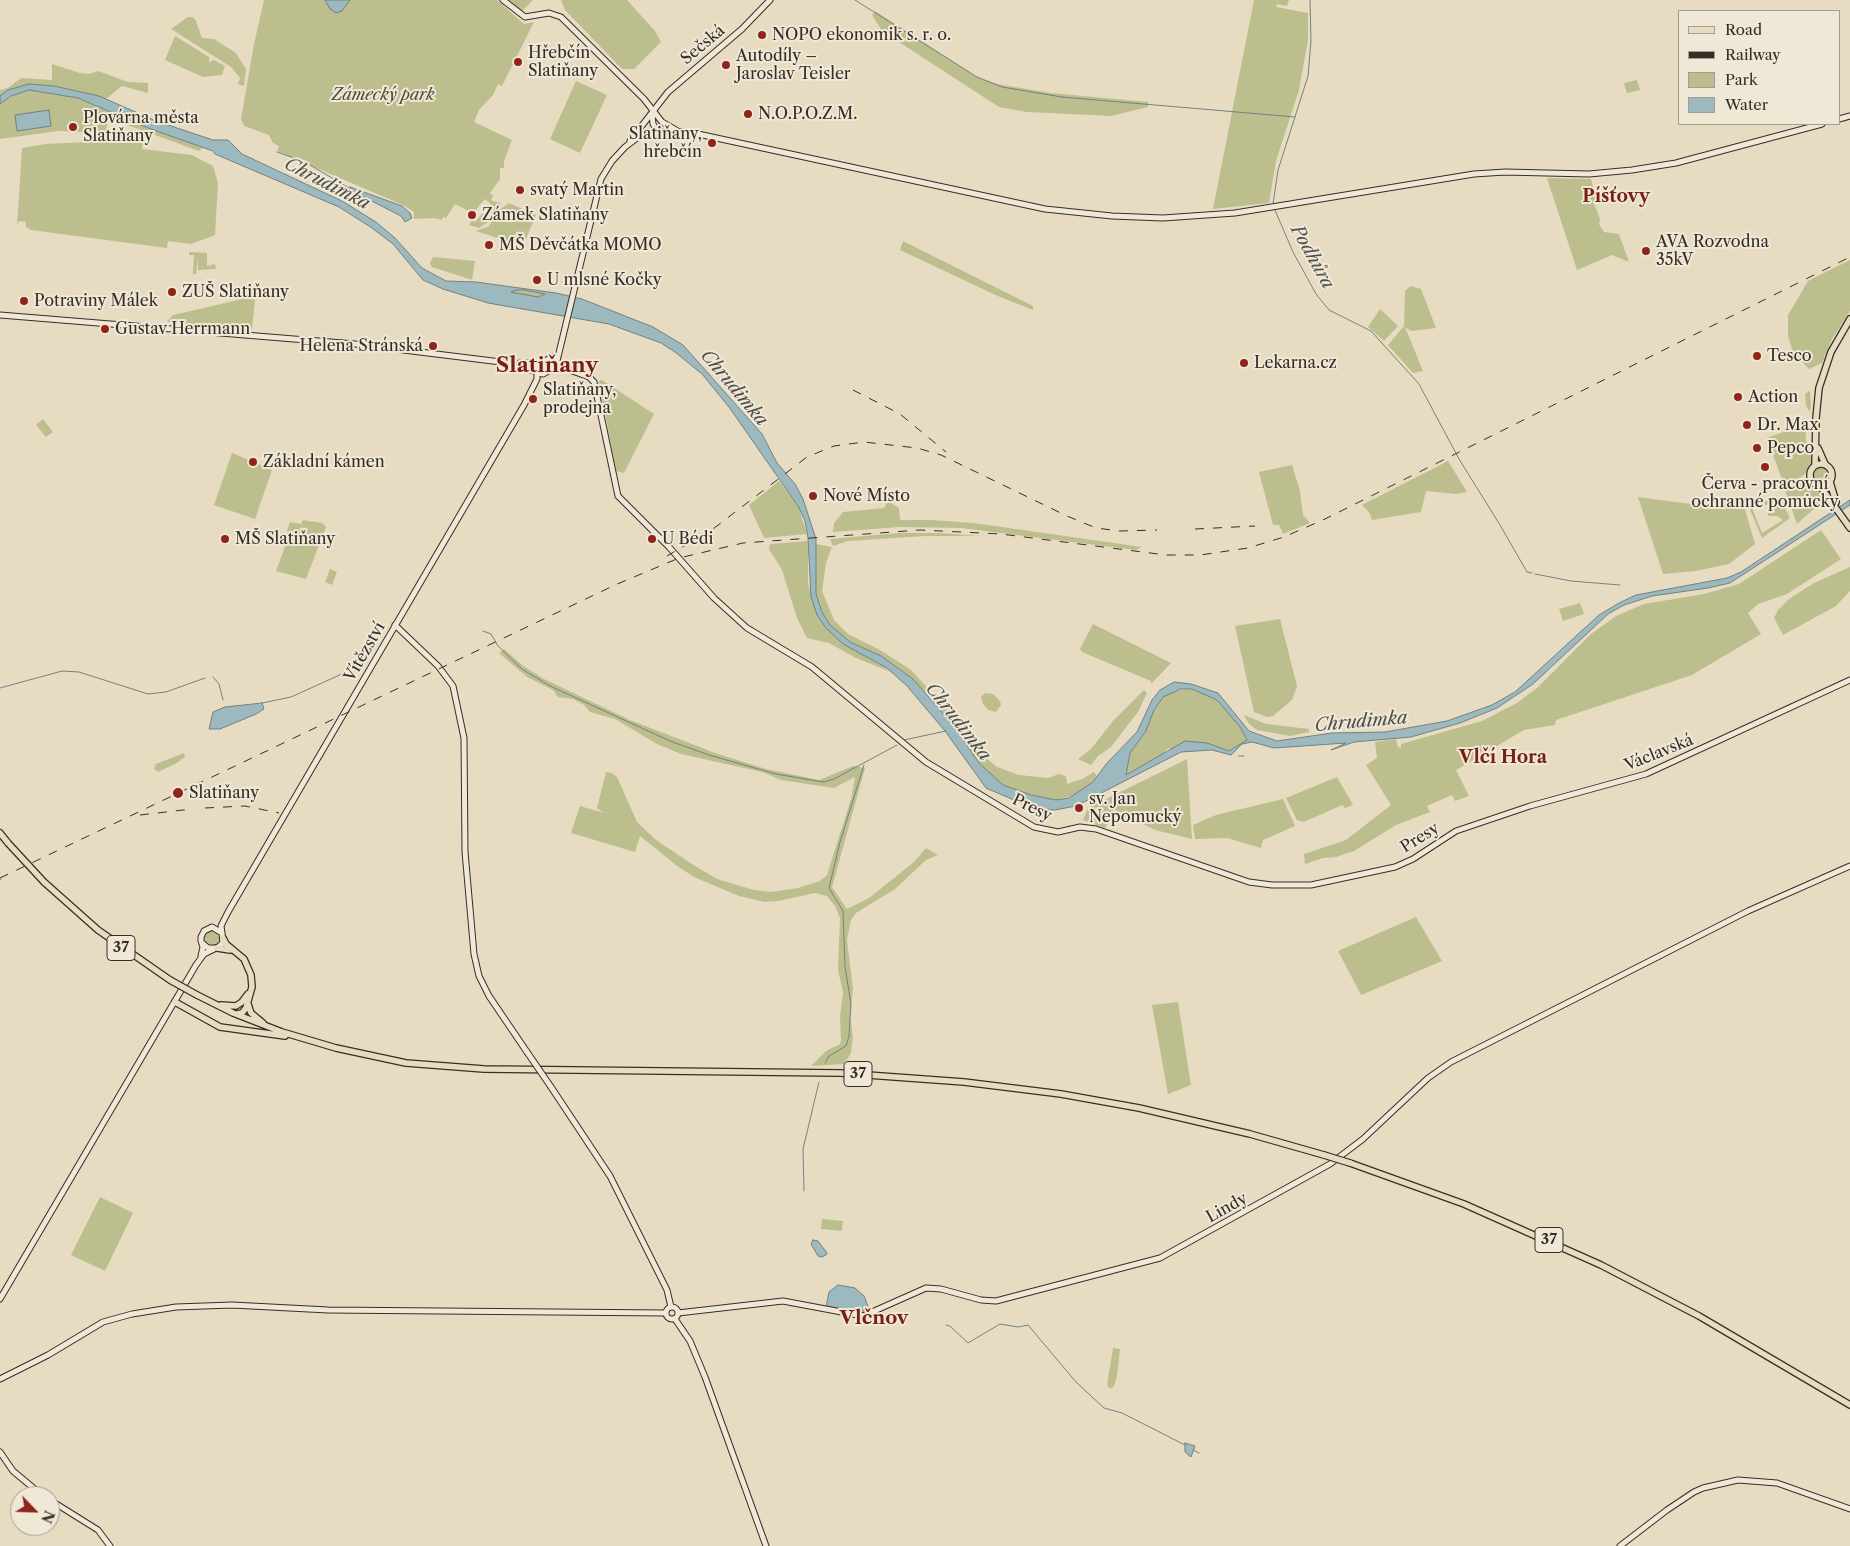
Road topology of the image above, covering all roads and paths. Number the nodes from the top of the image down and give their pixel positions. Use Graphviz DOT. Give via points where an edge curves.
graph roads {
  1 [pos="503,0"];
  2 [pos="770,0"];
  3 [pos="653,112"];
  4 [pos="659,119"];
  5 [pos="1818,125"];
  6 [pos="658,132"];
  7 [pos="684,132"];
  8 [pos="618,154"];
  9 [pos="0,315"];
  10 [pos="1850,319"];
  11 [pos="563,332"];
  12 [pos="549,358"];
  13 [pos="557,361"];
  14 [pos="542,362"];
  15 [pos="510,363"];
  16 [pos="549,371"];
  17 [pos="537,372"];
  18 [pos="576,372"];
  19 [pos="524,405"];
  20 [pos="1816,442"];
  21 [pos="1825,464"];
  22 [pos="1815,465"];
  23 [pos="1830,482"];
  24 [pos="1820,486"];
  25 [pos="1833,500"];
  26 [pos="1850,528"];
  27 [pos="395,625"];
  28 [pos="1850,680"];
  29 [pos="1468,826"];
  30 [pos="0,833"];
  31 [pos="1850,866"];
  32 [pos="228,912"];
  33 [pos="212,927"];
  34 [pos="223,936"];
  35 [pos="202,943"];
  36 [pos="215,949"];
  37 [pos="238,954"];
  38 [pos="196,965"];
  39 [pos="252,979"];
  40 [pos="248,1001"];
  41 [pos="175,1002"];
  42 [pos="211,1003"];
  43 [pos="232,1013"];
  44 [pos="271,1028"];
  45 [pos="307,1040"];
  46 [pos="0,1299"];
  47 [pos="671,1307"];
  48 [pos="678,1312"];
  49 [pos="666,1313"];
  50 [pos="675,1319"];
  51 [pos="0,1378"];
  52 [pos="1850,1404"];
  53 [pos="0,1452"];
  54 [pos="32,1486"];
  55 [pos="60,1506"];
  56 [pos="1850,1509"];
  57 [pos="110,1546"];
  58 [pos="766,1546"];
  59 [pos="1620,1546"];
  1 -- 3 [label="street" via="525,18 553,14 563,19"];
  2 -- 3 [label="street, Sečská" via="672,89"];
  3 -- 4 [label="street"];
  3 -- 6 [label="street" via="652,123"];
  3 -- 8 [label="street, Sečská"];
  4 -- 6 [label="street" via="661,126"];
  4 -- 7 [label="street" via="672,129"];
  5 -- 7 [label="street" via="1684,161 1632,170 1589,174 1474,174 1235,213 1163,218 1068,212 1020,205"];
  6 -- 7 [label="street"];
  6 -- 8 [label="street" via="637,138"];
  8 -- 11 [label="street" via="603,175 596,193"];
  9 -- 15 [label="street" via="355,344"];
  10 -- 20 [label="main road" via="1831,352 1822,376 1816,411"];
  11 -- 12 [label="street"];
  11 -- 13 [label="street"];
  12 -- 13 [label="street, Presy"];
  12 -- 14 [label="street"];
  13 -- 16 [label="street, Vítězství" via="556,367"];
  13 -- 18 [label="street, Presy" via="564,368"];
  14 -- 15 [label="street"];
  14 -- 17 [label="street, Vítězství" via="536,366"];
  15 -- 17 [label="street"];
  16 -- 17 [label="street"];
  16 -- 18 [label="street"];
  16 -- 19 [label="street, Vítězství"];
  17 -- 19 [label="street, Vítězství" via="537,380"];
  18 -- 29 [label="street, Presy" via="594,382 617,494 736,620 812,667 919,757 1025,822 1058,832 1092,828 1248,882 1299,886 1324,884 1395,867"];
  19 -- 27 [label="street, Vítězství"];
  20 -- 21 [label="main road"];
  20 -- 22 [label="main road"];
  21 -- 22 [label="main road"];
  21 -- 23 [label="main road" via="1832,470"];
  22 -- 24 [label="main road" via="1810,476"];
  23 -- 24 [label="main road"];
  23 -- 25 [label="main road"];
  24 -- 25 [label="main road"];
  25 -- 26 [label="main road"];
  27 -- 32 [label="street, Vítězství"];
  27 -- 47 [label="street, bridge" via="452,684 463,732 465,852 475,961 488,996 610,1176 667,1290"];
  28 -- 29 [label="street, Václavská" via="1646,774"];
  30 -- 42 [label="main road, 37, bridge" via="44,882 98,930 170,980"];
  31 -- 48 [label="street, Lindy" via="1748,911 1451,1062 1428,1078 1352,1148 1318,1172 1152,1261 1001,1300 981,1300 930,1288 915,1291 863,1316 777,1301"];
  32 -- 33 [label="street" via="219,924"];
  32 -- 34 [label="street" via="221,926"];
  33 -- 34 [label="street"];
  33 -- 35 [label="street" via="202,933"];
  34 -- 36 [label="street" via="222,944"];
  34 -- 37 [label="main road" via="226,944"];
  35 -- 36 [label="street" via="206,948"];
  35 -- 38 [label="street"];
  36 -- 37 [label="main road" via="224,948"];
  36 -- 38 [label="street" via="206,952"];
  37 -- 39 [label="main road" via="248,964"];
  38 -- 41 [label="street"];
  39 -- 40 [label="main road"];
  39 -- 42 [label="main road" via="246,996 238,1005 230,1007"];
  40 -- 43 [label="main road" via="242,1013"];
  40 -- 44 [label="main road" via="251,1013"];
  41 -- 45 [label="main road" via="225,1029"];
  41 -- 46 [label="street"];
  42 -- 43 [label="main road, 37"];
  43 -- 44 [label="main road, 37"];
  44 -- 45 [label="main road, 37"];
  45 -- 52 [label="main road, 37, bridge" via="396,1061 455,1067 840,1073 987,1084 1139,1108 1250,1134 1350,1163 1478,1210 1601,1264 1692,1312"];
  47 -- 48 [label="street"];
  47 -- 49 [label="street"];
  48 -- 50 [label="street"];
  49 -- 50 [label="street" via="668,1318"];
  49 -- 51 [label="street" via="328,1310 232,1305 176,1307 103,1322 48,1355"];
  50 -- 58 [label="street" via="690,1341 705,1377"];
  53 -- 54 [label="street" via="13,1471"];
  55 -- 57 [label="street" via="98,1530"];
  56 -- 59 [label="street" via="1777,1483 1738,1480 1694,1492"];
}
